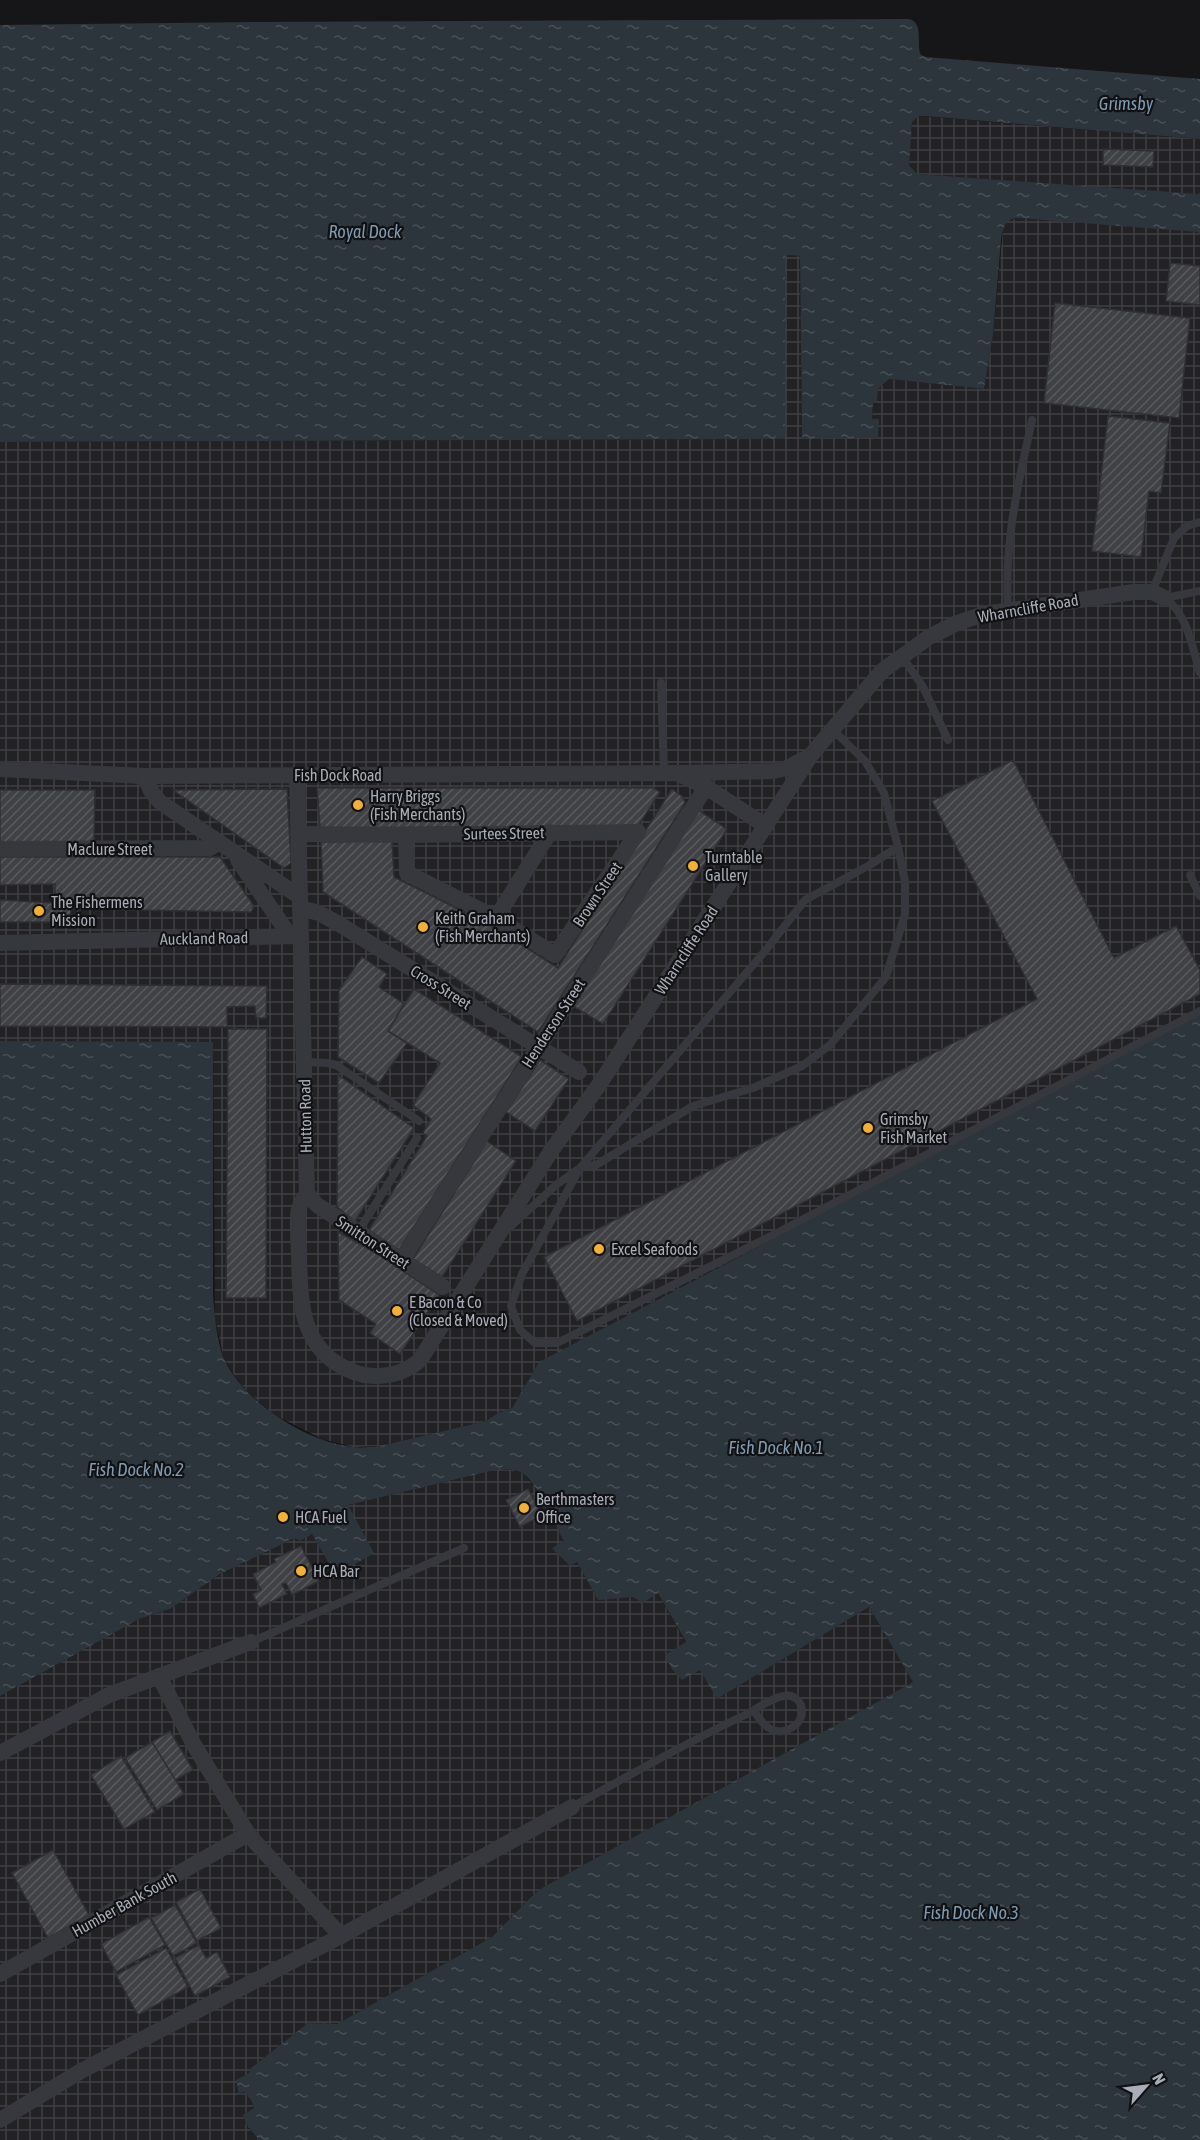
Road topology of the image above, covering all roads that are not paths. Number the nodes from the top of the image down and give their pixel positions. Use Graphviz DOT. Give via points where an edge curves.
graph roads {
  1 [pos="1032,420"];
  2 [pos="1200,522"];
  3 [pos="1200,591"];
  4 [pos="1159,595"];
  5 [pos="1008,609"];
  6 [pos="902,656"];
  7 [pos="1200,673"];
  8 [pos="661,683"];
  9 [pos="831,729"];
  10 [pos="948,740"];
  11 [pos="811,755"];
  12 [pos="0,769"];
  13 [pos="670,773"];
  14 [pos="145,776"];
  15 [pos="297,776"];
  16 [pos="706,787"];
  17 [pos="766,826"];
  18 [pos="550,832"];
  19 [pos="638,832"];
  20 [pos="298,834"];
  21 [pos="406,835"];
  22 [pos="226,847"];
  23 [pos="898,848"];
  24 [pos="0,849"];
  25 [pos="1190,875"];
  26 [pos="1200,896"];
  27 [pos="300,902"];
  28 [pos="496,918"];
  29 [pos="296,936"];
  30 [pos="0,943"];
  31 [pos="1200,1011"];
  32 [pos="538,1047"];
  33 [pos="304,1062"];
  34 [pos="579,1072"];
  35 [pos="419,1120"];
  36 [pos="417,1138"];
  37 [pos="580,1168"];
  38 [pos="307,1193"];
  39 [pos="358,1232"];
  40 [pos="495,1241"];
  41 [pos="401,1261"];
  42 [pos="443,1287"];
  43 [pos="412,1367"];
  44 [pos="464,1548"];
  45 [pos="251,1642"];
  46 [pos="159,1676"];
  47 [pos="754,1711"];
  48 [pos="0,1753"];
  49 [pos="572,1807"];
  50 [pos="248,1834"];
  51 [pos="341,1936"];
  52 [pos="0,1974"];
  53 [pos="0,2120"];
  1 -- 5 [label="lane" via="1010,527"];
  2 -- 4 [label="lane" via="1187,526 1174,537"];
  3 -- 4 [label="lane"];
  4 -- 5 [label="street, Wharncliffe Road" via="1134,592"];
  4 -- 7 [label="lane" via="1174,605 1184,621"];
  5 -- 6 [label="street, Wharncliffe Road" via="957,623"];
  6 -- 9 [label="street, Wharncliffe Road" via="882,671"];
  6 -- 10 [label="lane" via="923,687"];
  8 -- 13 [label="lane"];
  9 -- 11 [label="street, Wharncliffe Road"];
  9 -- 23 [label="lane" via="865,761 885,794"];
  11 -- 13 [label="street, Fish Dock Road" via="773,771"];
  11 -- 17 [label="street, Wharncliffe Road"];
  12 -- 14 [label="street, Fish Dock Road"];
  13 -- 15 [label="street, Fish Dock Road"];
  13 -- 16 [label="street, Fish Dock Road"];
  14 -- 15 [label="street, Fish Dock Road"];
  14 -- 22 [label="street, Cross Street" via="160,802"];
  15 -- 20 [label="street, Hutton Road"];
  16 -- 17 [label="street, Fish Dock Road"];
  16 -- 32 [label="street, Henderson Street"];
  17 -- 40 [label="street, Wharncliffe Road"];
  18 -- 19 [label="street, Surtees Street"];
  18 -- 21 [label="street, Surtees Street"];
  18 -- 28 [label="street"];
  19 -- 28 [label="street, Brown Street" via="555,955"];
  20 -- 21 [label="street, Surtees Street"];
  20 -- 27 [label="street, Hutton Road"];
  21 -- 28 [label="street" via="407,873"];
  22 -- 24 [label="street, Maclure Street"];
  22 -- 27 [label="street, Cross Street"];
  22 -- 29 [label="street, Cross Street"];
  23 -- 37 [label="lane" via="805,900"];
  23 -- 37 [label="lane" via="905,882 905,914 886,977 830,1045 802,1066 753,1088 693,1106 596,1165"];
  25 -- 26 [label="lane"];
  27 -- 29 [label="street, Hutton Road"];
  27 -- 32 [label="street, Cross Street"];
  29 -- 30 [label="street, Auckland Road"];
  29 -- 33 [label="street, Hutton Road"];
  31 -- 37 [label="lane" via="557,1343 535,1343 520,1330 511,1306 522,1274"];
  32 -- 34 [label="street, Cross Street"];
  32 -- 41 [label="street, Henderson Street"];
  33 -- 35 [label="lane" via="336,1065"];
  33 -- 38 [label="street, Hutton Road"];
  36 -- 39 [label="lane"];
  37 -- 40 [label="lane"];
  38 -- 39 [label="street, Smitton Street" via="317,1205"];
  38 -- 43 [label="street, Hutton Road" via="299,1209 300,1299 309,1331 319,1348 356,1373 369,1376 398,1374"];
  39 -- 41 [label="street, Smitton Street"];
  40 -- 43 [label="street, Wharncliffe Road"];
  41 -- 42 [label="street, Smitton Street"];
  44 -- 45 [label="lane"];
  45 -- 46 [label="street"];
  46 -- 48 [label="street" via="109,1695"];
  46 -- 50 [label="street" via="194,1745"];
  47 -- 47 [label="lane" via="786,1695 795,1697 803,1715 797,1724 781,1732 764,1725"];
  47 -- 49 [label="lane"];
  49 -- 51 [label="street"];
  50 -- 51 [label="street"];
  50 -- 52 [label="street, Humber Bank South"];
  51 -- 53 [label="street" via="81,2071"];
}
